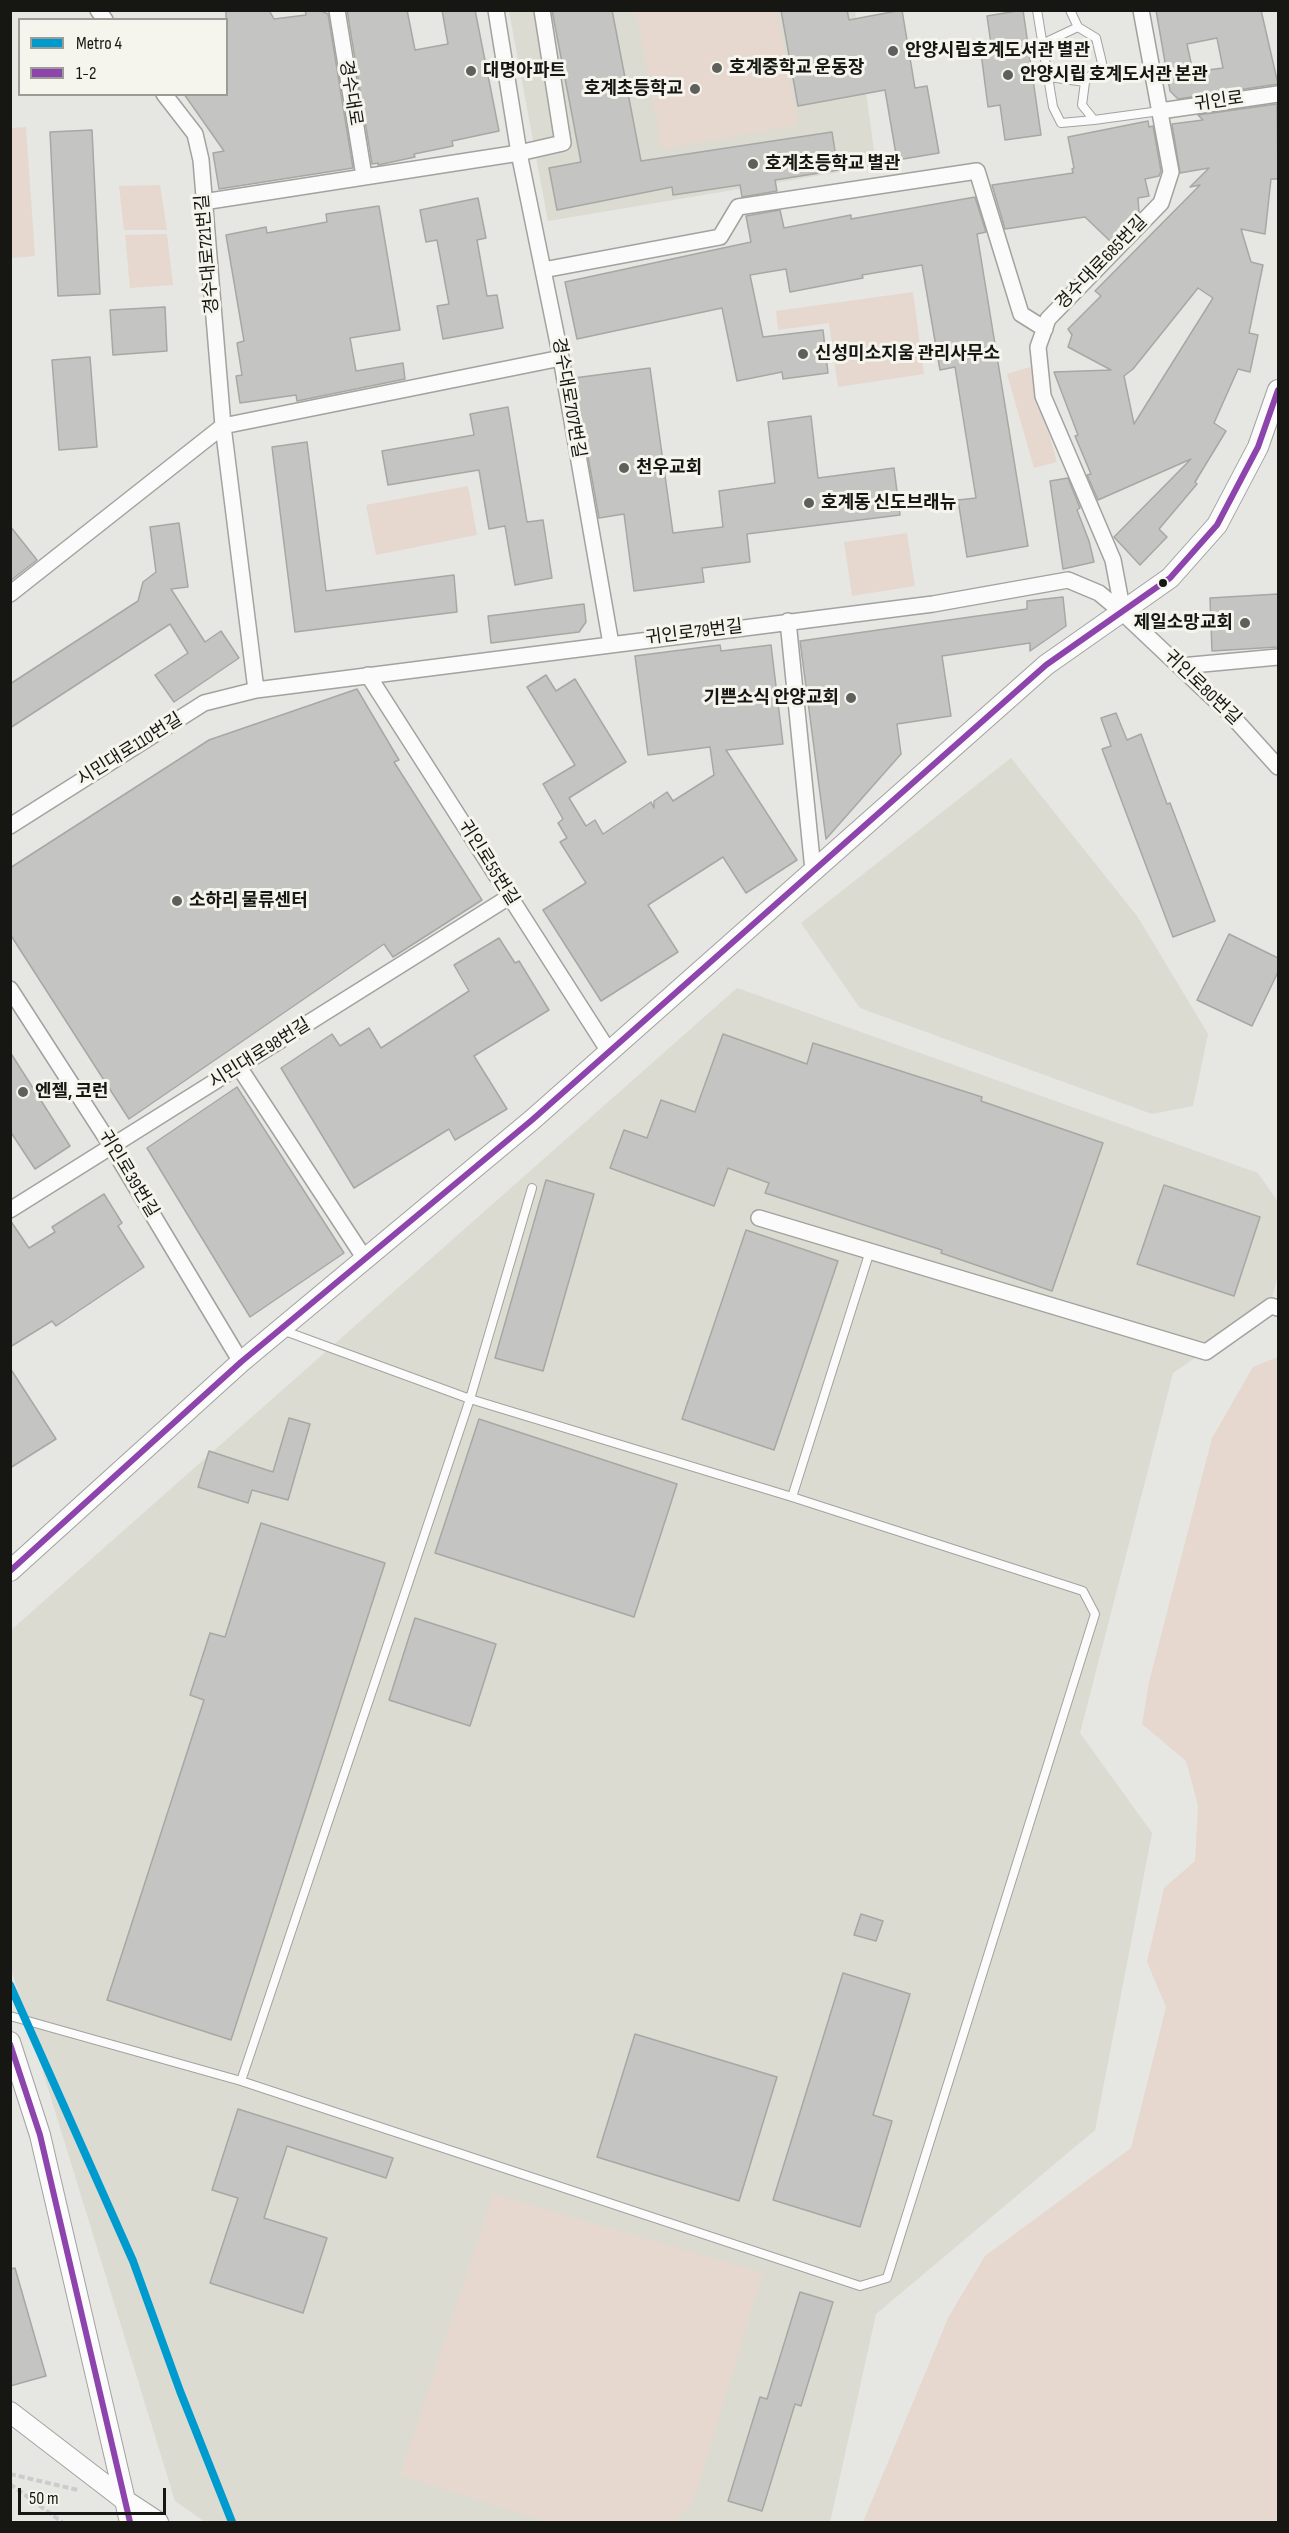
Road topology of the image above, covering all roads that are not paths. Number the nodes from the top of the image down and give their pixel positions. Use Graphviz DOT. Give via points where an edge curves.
graph roads {
  1 [pos="337,10"];
  2 [pos="496,10"];
  3 [pos="542,10"];
  4 [pos="1037,10"];
  5 [pos="1070,10"];
  6 [pos="1141,10"];
  7 [pos="1078,27"];
  8 [pos="1044,43"];
  9 [pos="1049,76"];
  10 [pos="1085,82"];
  11 [pos="1278,94"];
  12 [pos="166,96"];
  13 [pos="1160,111"];
  14 [pos="1094,120"];
  15 [pos="519,153"];
  16 [pos="364,176"];
  17 [pos="203,202"];
  18 [pos="543,270"];
  19 [pos="1045,329"];
  20 [pos="561,357"];
  21 [pos="1278,390"];
  22 [pos="223,426"];
  23 [pos="10,594"];
  24 [pos="1122,613"];
  25 [pos="788,621"];
  26 [pos="611,644"];
  27 [pos="1278,657"];
  28 [pos="1181,666"];
  29 [pos="369,675"];
  30 [pos="256,690"];
  31 [pos="1278,767"];
  32 [pos="10,826"];
  33 [pos="813,870"];
  34 [pos="509,897"];
  35 [pos="10,989"];
  36 [pos="608,1050"];
  37 [pos="239,1067"];
  38 [pos="112,1147"];
  39 [pos="532,1188"];
  40 [pos="10,1210"];
  41 [pos="759,1218"];
  42 [pos="870,1251"];
  43 [pos="366,1259"];
  44 [pos="1278,1308"];
  45 [pos="282,1330"];
  46 [pos="241,1362"];
  47 [pos="470,1399"];
  48 [pos="792,1497"];
  49 [pos="10,1570"];
  50 [pos="10,2016"];
  51 [pos="10,2042"];
  52 [pos="241,2081"];
  53 [pos="10,2412"];
  54 [pos="126,2501"];
  55 [pos="130,2523"];
  56 [pos="158,2523"];
  1 -- 16 [label="street, 경수대로"];
  2 -- 15 [label="street, 경수대로707번길"];
  3 -- 15 [label="street" via="563,143"];
  4 -- 8 [label="lane"];
  5 -- 7 [label="lane"];
  6 -- 13 [label="street, 경수대로685번길"];
  7 -- 8 [label="lane"];
  7 -- 10 [label="lane" via="1096,38 1102,63"];
  8 -- 9 [label="lane"];
  9 -- 10 [label="lane"];
  9 -- 14 [label="lane" via="1053,107 1061,123"];
  10 -- 14 [label="lane" via="1082,105"];
  11 -- 13 [label="street, 귀인로"];
  12 -- 17 [label="street, 경수대로721번길" via="195,134"];
  13 -- 14 [label="lane"];
  13 -- 19 [label="street, 경수대로685번길" via="1171,172 1161,203 1048,319"];
  15 -- 16 [label="street"];
  15 -- 18 [label="street, 경수대로707번길"];
  16 -- 17 [label="street"];
  17 -- 22 [label="street, 경수대로721번길"];
  18 -- 19 [label="street" via="720,237 738,207 977,171 1021,314"];
  18 -- 20 [label="street, 경수대로707번길"];
  19 -- 24 [label="street, 경수대로685번길" via="1038,346 1042,396 1113,560"];
  20 -- 22 [label="street"];
  20 -- 26 [label="street, 경수대로707번길"];
  21 -- 24 [label="street" via="1258,447 1217,525 1170,578"];
  22 -- 23 [label="street"];
  22 -- 30 [label="street, 경수대로721번길"];
  24 -- 25 [label="street, 귀인로79번길" via="1099,593 1068,580 933,604"];
  24 -- 28 [label="street, 귀인로80번길"];
  24 -- 33 [label="street" via="1046,665"];
  25 -- 26 [label="street, 귀인로79번길"];
  25 -- 33 [label="street"];
  26 -- 29 [label="street, 귀인로79번길"];
  27 -- 28 [label="street"];
  28 -- 31 [label="street, 귀인로80번길"];
  29 -- 30 [label="street, 귀인로79번길"];
  29 -- 34 [label="street, 귀인로55번길"];
  30 -- 32 [label="street, 시민대로110번길" via="204,703"];
  33 -- 36 [label="street"];
  34 -- 36 [label="street, 귀인로55번길"];
  34 -- 37 [label="street, 시민대로98번길"];
  35 -- 38 [label="street, 귀인로39번길"];
  36 -- 43 [label="street" via="532,1120"];
  37 -- 38 [label="street, 시민대로98번길"];
  37 -- 43 [label="street"];
  38 -- 40 [label="street, 시민대로98번길"];
  38 -- 46 [label="street, 귀인로39번길"];
  39 -- 47 [label="lane"];
  41 -- 42 [label="street"];
  42 -- 44 [label="street" via="1206,1352 1271,1306"];
  42 -- 48 [label="lane"];
  43 -- 45 [label="street"];
  45 -- 46 [label="street"];
  45 -- 47 [label="lane"];
  46 -- 49 [label="street"];
  47 -- 48 [label="lane"];
  47 -- 52 [label="lane"];
  48 -- 52 [label="lane" via="1083,1591 1095,1614 887,2278 860,2286"];
  50 -- 52 [label="lane"];
  51 -- 54 [label="street" via="40,2135"];
  53 -- 54 [label="street"];
  54 -- 55 [label="street"];
  54 -- 56 [label="street"];
}
